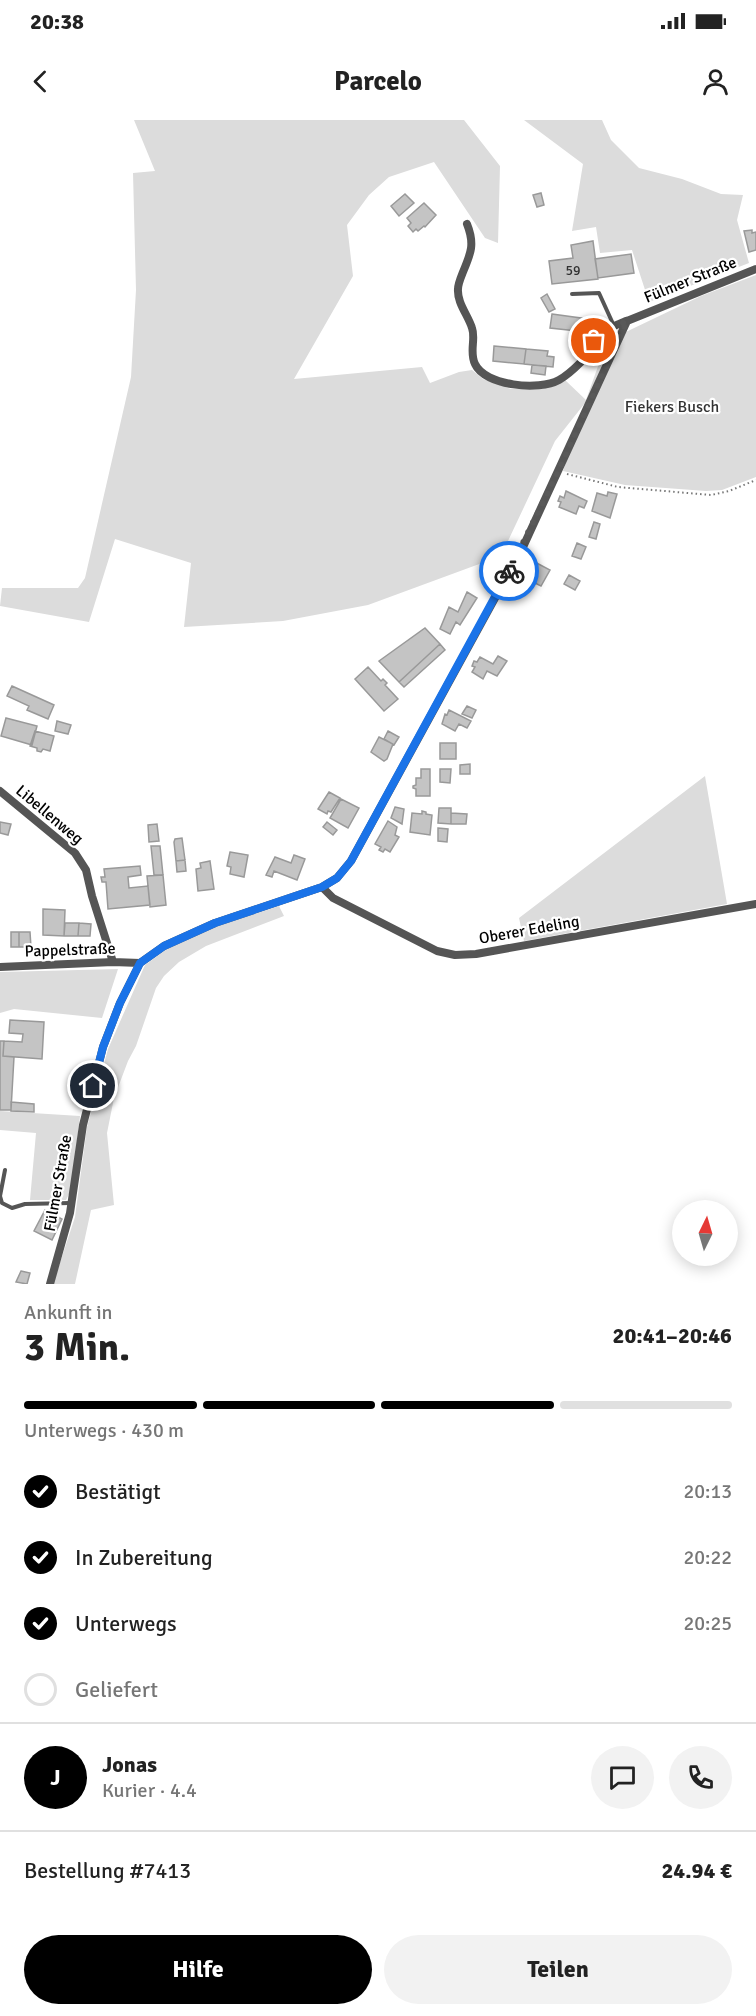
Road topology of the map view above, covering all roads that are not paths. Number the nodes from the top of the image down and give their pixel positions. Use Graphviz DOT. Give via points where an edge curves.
graph roads {
  1 [pos="467,224"];
  2 [pos="756,269"];
  3 [pos="572,294"];
  4 [pos="627,321"];
  5 [pos="614,326"];
  6 [pos="0,791"];
  7 [pos="322,887"];
  8 [pos="756,904"];
  9 [pos="113,962"];
  10 [pos="140,963"];
  11 [pos="0,966"];
  12 [pos="5,1170"];
  13 [pos="72,1203"];
  14 [pos="50,1284"];
  1 -- 5 [label="street" via="471,252 458,298 475,335 474,363 482,373 528,386 558,380 580,362 603,332"];
  2 -- 4 [label="street, Fülmer Straße"];
  3 -- 5 [label="lane" via="599,293"];
  4 -- 5 [label="street"];
  4 -- 7 [label="street, Fülmer Straße" via="523,547 351,861 337,878"];
  6 -- 9 [label="street, Libellenweg" via="75,853 86,870"];
  7 -- 8 [label="street, Oberer Edeling" via="333,898 437,951 456,955"];
  7 -- 10 [label="street, Fülmer Straße" via="215,923 164,946"];
  9 -- 10 [label="street, Pappelstraße"];
  9 -- 11 [label="street, Pappelstraße"];
  10 -- 13 [label="street, Fülmer Straße" via="103,1047 82,1125"];
  12 -- 13 [label="lane" via="0,1196 7,1207"];
  13 -- 14 [label="street, Fülmer Straße"];
}
